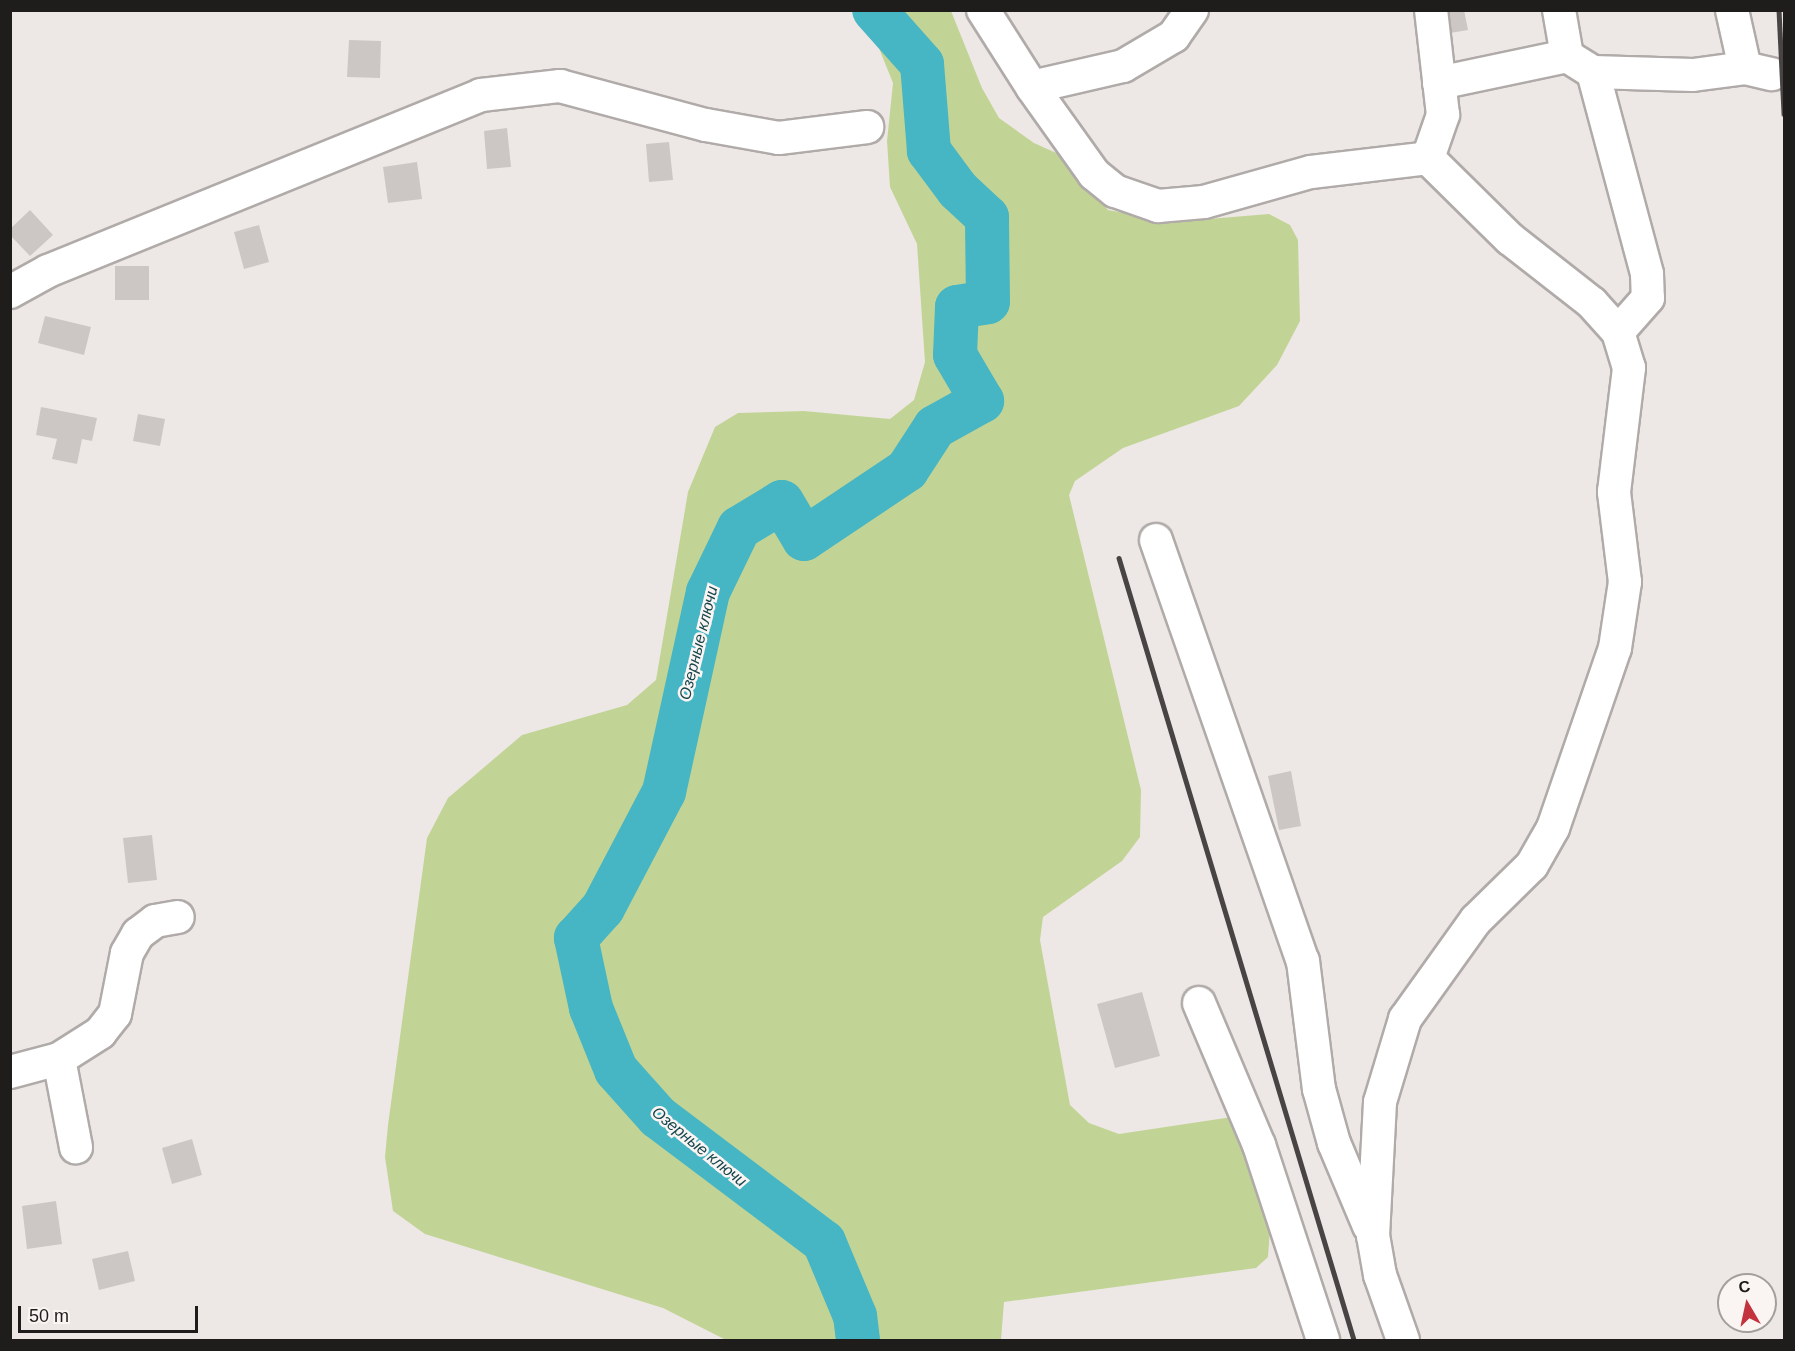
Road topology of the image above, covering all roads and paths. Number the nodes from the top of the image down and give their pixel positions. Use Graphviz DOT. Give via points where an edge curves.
graph roads {
  1 [pos="982,10"];
  2 [pos="1192,10"];
  3 [pos="1431,10"];
  4 [pos="1559,10"];
  5 [pos="1732,10"];
  6 [pos="1566,56"];
  7 [pos="1593,72"];
  8 [pos="1439,83"];
  9 [pos="1032,87"];
  10 [pos="867,127"];
  11 [pos="1428,158"];
  12 [pos="10,292"];
  13 [pos="1618,332"];
  14 [pos="1156,540"];
  15 [pos="178,917"];
  16 [pos="1199,1004"];
  17 [pos="59,1059"];
  18 [pos="10,1072"];
  19 [pos="76,1147"];
  20 [pos="1373,1236"];
  21 [pos="1323,1341"];
  22 [pos="1403,1341"];
  1 -- 9 [label="street"];
  2 -- 9 [label="street" via="1174,36 1134,60"];
  3 -- 8 [label="street"];
  4 -- 6 [label="street"];
  5 -- 7 [label="street" via="1759,71 1693,75"];
  6 -- 7 [label="street"];
  6 -- 8 [label="street"];
  7 -- 13 [label="street" via="1647,274 1648,298"];
  8 -- 11 [label="street" via="1443,116"];
  9 -- 11 [label="street" via="1094,174 1115,190 1158,206 1204,202 1311,172"];
  10 -- 12 [label="street" via="779,138 706,125 560,86 490,94 48,271"];
  11 -- 13 [label="street" via="1510,239 1592,303"];
  13 -- 20 [label="street" via="1629,368 1614,492 1625,582 1615,648 1548,837 1525,873 1455,946 1405,1019 1380,1102"];
  14 -- 20 [label="street" via="1303,961 1319,1089 1334,1143"];
  15 -- 17 [label="street" via="155,921 138,934 127,953 115,1014 84,1046"];
  16 -- 21 [label="street" via="1259,1144"];
  17 -- 18 [label="street"];
  17 -- 19 [label="street"];
  20 -- 22 [label="street" via="1380,1275"];
}
